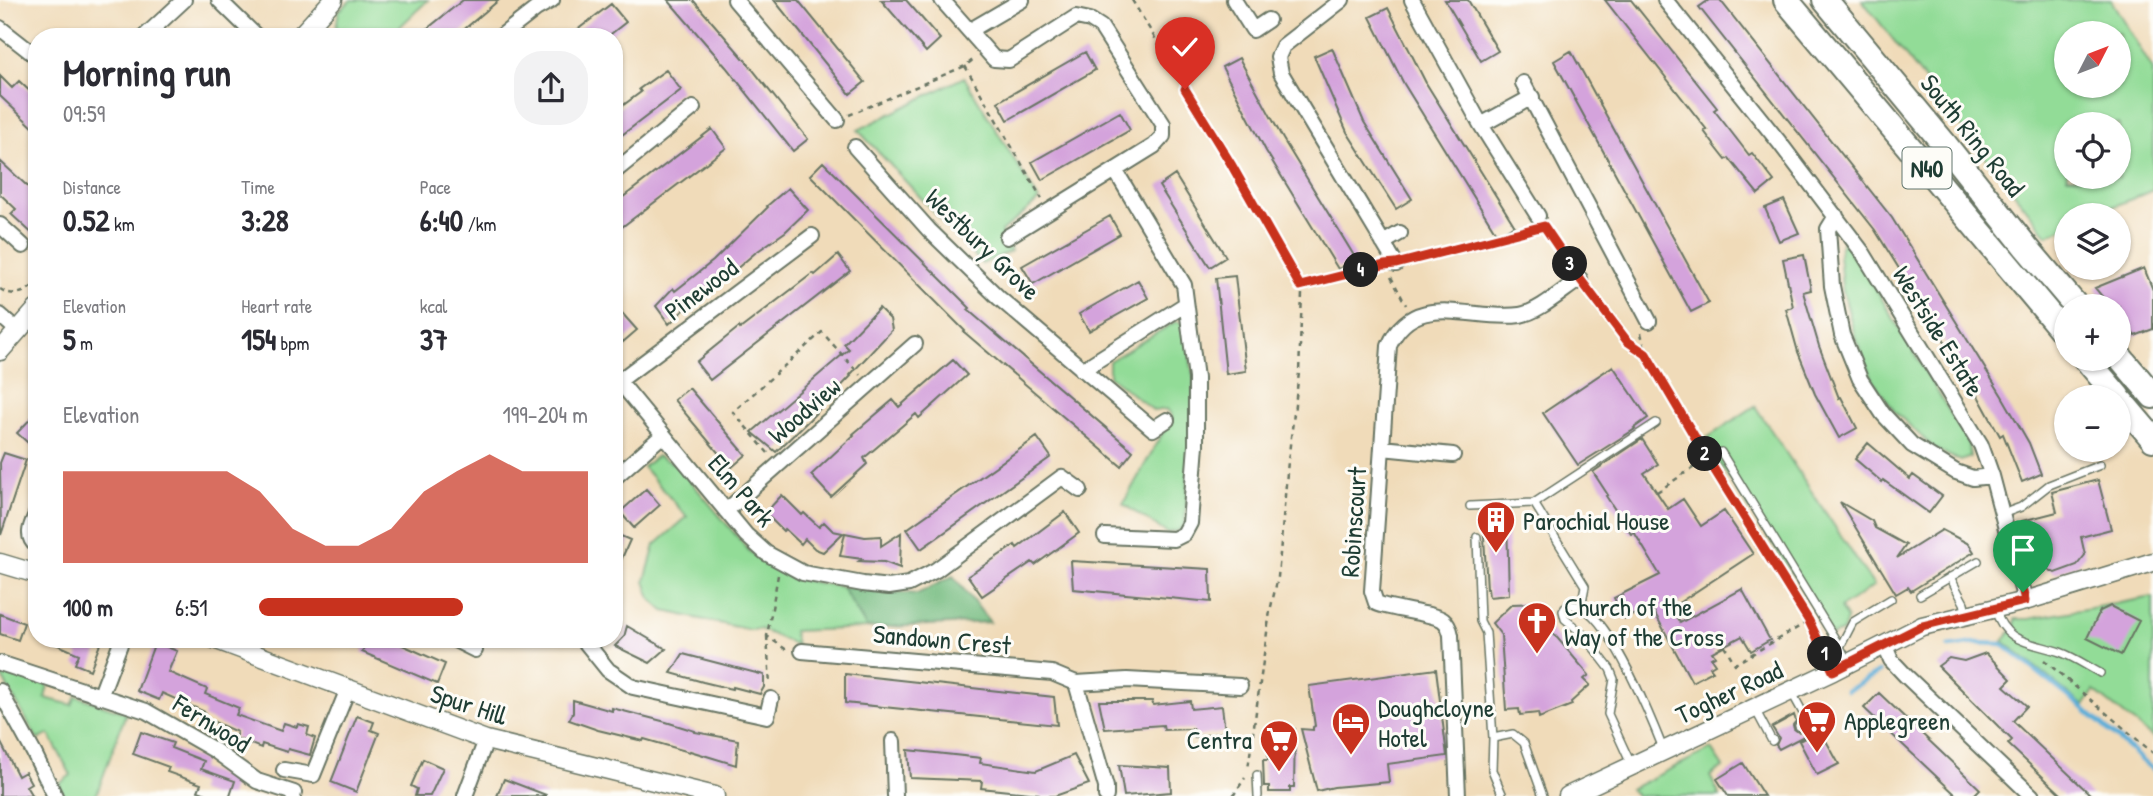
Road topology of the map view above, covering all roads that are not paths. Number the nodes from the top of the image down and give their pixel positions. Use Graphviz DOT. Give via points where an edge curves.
graph roads {
  1 [pos="184,0"];
  2 [pos="219,0"];
  3 [pos="333,0"];
  4 [pos="552,0"];
  5 [pos="735,0"];
  6 [pos="942,0"];
  7 [pos="1022,0"];
  8 [pos="1234,0"];
  9 [pos="1342,0"];
  10 [pos="1412,0"];
  11 [pos="1665,0"];
  12 [pos="1786,0"];
  13 [pos="1825,0"];
  14 [pos="1268,20"];
  15 [pos="0,28"];
  16 [pos="154,28"];
  17 [pos="248,28"];
  18 [pos="307,28"];
  19 [pos="512,28"];
  20 [pos="969,31"];
  21 [pos="28,50"];
  22 [pos="1524,83"];
  23 [pos="1532,97"];
  24 [pos="693,108"];
  25 [pos="837,120"];
  26 [pos="1481,125"];
  27 [pos="855,147"];
  28 [pos="623,165"];
  29 [pos="1115,170"];
  30 [pos="1836,216"];
  31 [pos="1541,221"];
  32 [pos="2,232"];
  33 [pos="1401,233"];
  34 [pos="812,236"];
  35 [pos="1007,237"];
  36 [pos="1383,243"];
  37 [pos="23,246"];
  38 [pos="1390,265"];
  39 [pos="1580,279"];
  40 [pos="2066,294"];
  41 [pos="1186,304"];
  42 [pos="0,315"];
  43 [pos="28,319"];
  44 [pos="2054,320"];
  45 [pos="1649,321"];
  46 [pos="18,331"];
  47 [pos="915,344"];
  48 [pos="0,351"];
  49 [pos="1082,369"];
  50 [pos="2131,370"];
  51 [pos="2096,371"];
  52 [pos="623,374"];
  53 [pos="623,385"];
  54 [pos="2108,385"];
  55 [pos="2153,396"];
  56 [pos="2131,412"];
  57 [pos="1167,420"];
  58 [pos="1656,423"];
  59 [pos="663,435"];
  60 [pos="2153,439"];
  61 [pos="1382,447"];
  62 [pos="1721,452"];
  63 [pos="1452,454"];
  64 [pos="2100,465"];
  65 [pos="623,470"];
  66 [pos="1992,476"];
  67 [pos="1080,490"];
  68 [pos="1534,503"];
  69 [pos="1470,506"];
  70 [pos="726,511"];
  71 [pos="2002,514"];
  72 [pos="1105,536"];
  73 [pos="1477,537"];
  74 [pos="1978,561"];
  75 [pos="2153,562"];
  76 [pos="0,563"];
  77 [pos="28,571"];
  78 [pos="1950,577"];
  79 [pos="1920,595"];
  80 [pos="1891,599"];
  81 [pos="2025,601"];
  82 [pos="1581,607"];
  83 [pos="1995,609"];
  84 [pos="1967,615"];
  85 [pos="1884,644"];
  86 [pos="119,648"];
  87 [pos="238,648"];
  88 [pos="471,648"];
  89 [pos="590,648"];
  90 [pos="475,650"];
  91 [pos="802,651"];
  92 [pos="1841,660"];
  93 [pos="0,663"];
  94 [pos="2100,673"];
  95 [pos="1076,683"];
  96 [pos="1240,686"];
  97 [pos="348,689"];
  98 [pos="0,691"];
  99 [pos="1791,691"];
  100 [pos="100,696"];
  101 [pos="771,699"];
  102 [pos="1755,708"];
  103 [pos="1799,726"];
  104 [pos="1493,738"];
  105 [pos="486,740"];
  106 [pos="1773,740"];
  107 [pos="893,741"];
  108 [pos="1664,751"];
  109 [pos="1632,766"];
  110 [pos="284,770"];
  111 [pos="1257,775"];
  112 [pos="55,796"];
  113 [pos="293,796"];
  114 [pos="466,796"];
  115 [pos="715,796"];
  116 [pos="895,796"];
  117 [pos="1106,796"];
  118 [pos="1258,796"];
  119 [pos="1458,796"];
  120 [pos="1503,796"];
  121 [pos="1543,796"];
  122 [pos="1568,796"];
  123 [pos="2030,796"];
  1 -- 16 [label="street"];
  2 -- 17 [label="street"];
  3 -- 18 [label="street"];
  4 -- 19 [label="street"];
  5 -- 25 [label="street"];
  6 -- 20 [label="street"];
  7 -- 20 [label="street"];
  8 -- 14 [label="street" via="1252,30"];
  9 -- 36 [label="street" via="1283,46 1278,57 1281,73"];
  10 -- 26 [label="street"];
  11 -- 30 [label="street, Westside Estate"];
  12 -- 44 [label="highway, N40"];
  13 -- 40 [label="highway, South Ring Road / N40"];
  15 -- 21 [label="street"];
  20 -- 29 [label="street, Westbury Grove" via="994,60 1009,60 1076,18 1101,27 1163,124 1163,136 1154,146"];
  22 -- 23 [label="street"];
  23 -- 26 [label="street"];
  23 -- 45 [label="street"];
  24 -- 28 [label="street"];
  26 -- 31 [label="street"];
  27 -- 49 [label="street, Westbury Grove" via="929,230"];
  29 -- 35 [label="street, Westbury Grove"];
  29 -- 41 [label="street" via="1184,285"];
  30 -- 66 [label="street, Westside Estate" via="1981,445"];
  30 -- 66 [label="street" via="1828,229 1832,286 1842,335 1860,379 1883,414 1912,444 1965,475"];
  32 -- 37 [label="street"];
  33 -- 36 [label="street"];
  34 -- 52 [label="street, Pinewood"];
  36 -- 38 [label="street"];
  39 -- 61 [label="street, Robinscourt" via="1521,315 1426,312 1395,332 1389,346"];
  41 -- 49 [label="street"];
  41 -- 72 [label="street" via="1196,378 1189,523 1184,534 1174,539"];
  42 -- 46 [label="street"];
  43 -- 46 [label="street"];
  46 -- 48 [label="street"];
  47 -- 70 [label="street, Woodview"];
  49 -- 57 [label="street, Westbury Grove" via="1153,429"];
  50 -- 55 [label="highway"];
  51 -- 54 [label="highway"];
  53 -- 59 [label="street, Elm Park"];
  56 -- 60 [label="highway"];
  58 -- 68 [label="lane"];
  59 -- 65 [label="street"];
  59 -- 70 [label="street, Elm Park"];
  61 -- 63 [label="street, Robinscourt"];
  61 -- 119 [label="street, Robinscourt" via="1372,592 1377,603 1386,607 1442,619 1449,626"];
  62 -- 92 [label="lane"];
  64 -- 71 [label="lane" via="2049,485"];
  66 -- 71 [label="street, Westside Estate"];
  67 -- 70 [label="street, Elm Park" via="1062,477 936,570 889,587 803,573 766,553"];
  68 -- 69 [label="lane"];
  68 -- 82 [label="lane" via="1585,586"];
  71 -- 81 [label="street, Westside Estate"];
  73 -- 104 [label="lane" via="1480,621 1486,634"];
  74 -- 78 [label="lane"];
  75 -- 81 [label="street, Togher Road"];
  76 -- 77 [label="street"];
  78 -- 79 [label="lane"];
  78 -- 84 [label="lane"];
  80 -- 92 [label="lane" via="1853,622"];
  81 -- 83 [label="street, Togher Road"];
  82 -- 108 [label="lane" via="1597,622 1621,659"];
  82 -- 109 [label="lane" via="1567,605 1565,619 1610,669 1614,679 1608,714"];
  83 -- 84 [label="street, Togher Road"];
  83 -- 94 [label="lane" via="1999,623 2020,641 2062,652"];
  84 -- 85 [label="street, Togher Road" via="1922,626"];
  85 -- 92 [label="street, Togher Road"];
  85 -- 123 [label="street" via="1906,676"];
  86 -- 100 [label="street"];
  87 -- 97 [label="street, Spur Hill"];
  88 -- 90 [label="street"];
  89 -- 101 [label="street" via="608,670 633,687 767,716"];
  91 -- 95 [label="street, Sandown Crest" via="1052,673"];
  92 -- 99 [label="street, Togher Road"];
  93 -- 100 [label="street, Fernwood"];
  95 -- 96 [label="street, Sandown Crest" via="1127,680"];
  95 -- 117 [label="street"];
  97 -- 105 [label="street, Spur Hill"];
  97 -- 110 [label="street" via="313,775"];
  98 -- 112 [label="street"];
  99 -- 102 [label="street, Togher Road"];
  99 -- 103 [label="lane" via="1808,722"];
  100 -- 113 [label="street, Fernwood" via="146,711 257,781"];
  102 -- 106 [label="lane"];
  102 -- 108 [label="street, Togher Road"];
  104 -- 120 [label="lane" via="1492,769"];
  104 -- 121 [label="lane" via="1513,734 1524,743"];
  105 -- 114 [label="street"];
  105 -- 115 [label="street, Spur Hill"];
  107 -- 116 [label="street"];
  108 -- 109 [label="street, Togher Road"];
  109 -- 122 [label="street, Togher Road"];
  111 -- 118 [label="lane"];
}
